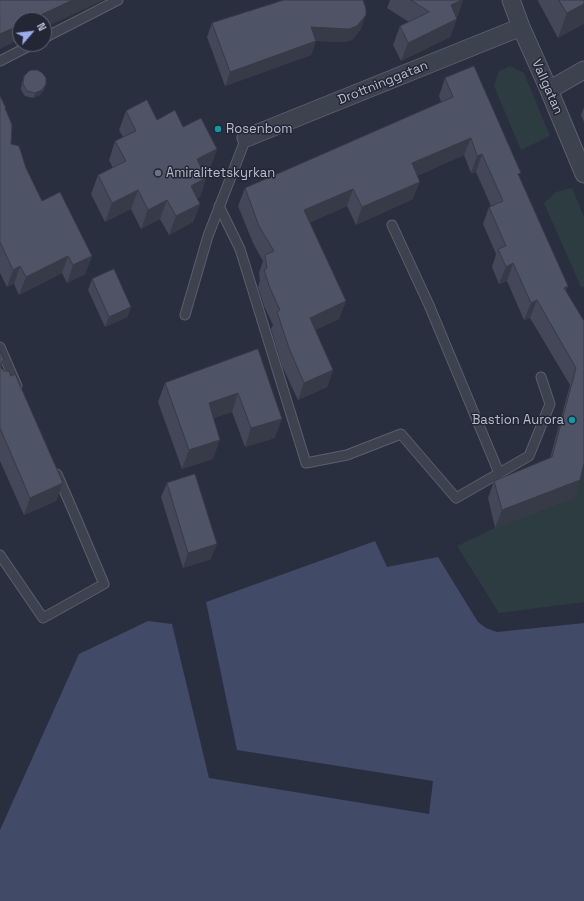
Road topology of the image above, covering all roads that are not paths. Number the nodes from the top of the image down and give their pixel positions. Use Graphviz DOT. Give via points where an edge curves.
graph roads {
  1 [pos="118,0"];
  2 [pos="511,0"];
  3 [pos="521,27"];
  4 [pos="52,34"];
  5 [pos="17,52"];
  6 [pos="0,61"];
  7 [pos="584,70"];
  8 [pos="549,90"];
  9 [pos="246,138"];
  10 [pos="584,174"];
  11 [pos="219,206"];
  12 [pos="392,225"];
  13 [pos="185,315"];
  14 [pos="0,347"];
  15 [pos="541,377"];
  16 [pos="20,390"];
  17 [pos="52,462"];
  18 [pos="499,473"];
  19 [pos="0,555"];
  1 -- 4 [label="lane"];
  2 -- 3 [label="street, Vallgatan"];
  3 -- 8 [label="street, Vallgatan"];
  3 -- 9 [label="street, Drottninggatan"];
  5 -- 6 [label="lane"];
  7 -- 8 [label="street"];
  8 -- 10 [label="street, Vallgatan"];
  9 -- 11 [label="lane"];
  11 -- 13 [label="lane"];
  11 -- 18 [label="lane" via="240,249 306,464 348,455 401,434 456,498"];
  12 -- 18 [label="lane"];
  14 -- 16 [label="lane" via="10,378"];
  15 -- 18 [label="lane" via="550,404 529,456"];
  17 -- 19 [label="lane" via="104,584 43,618"];
}
